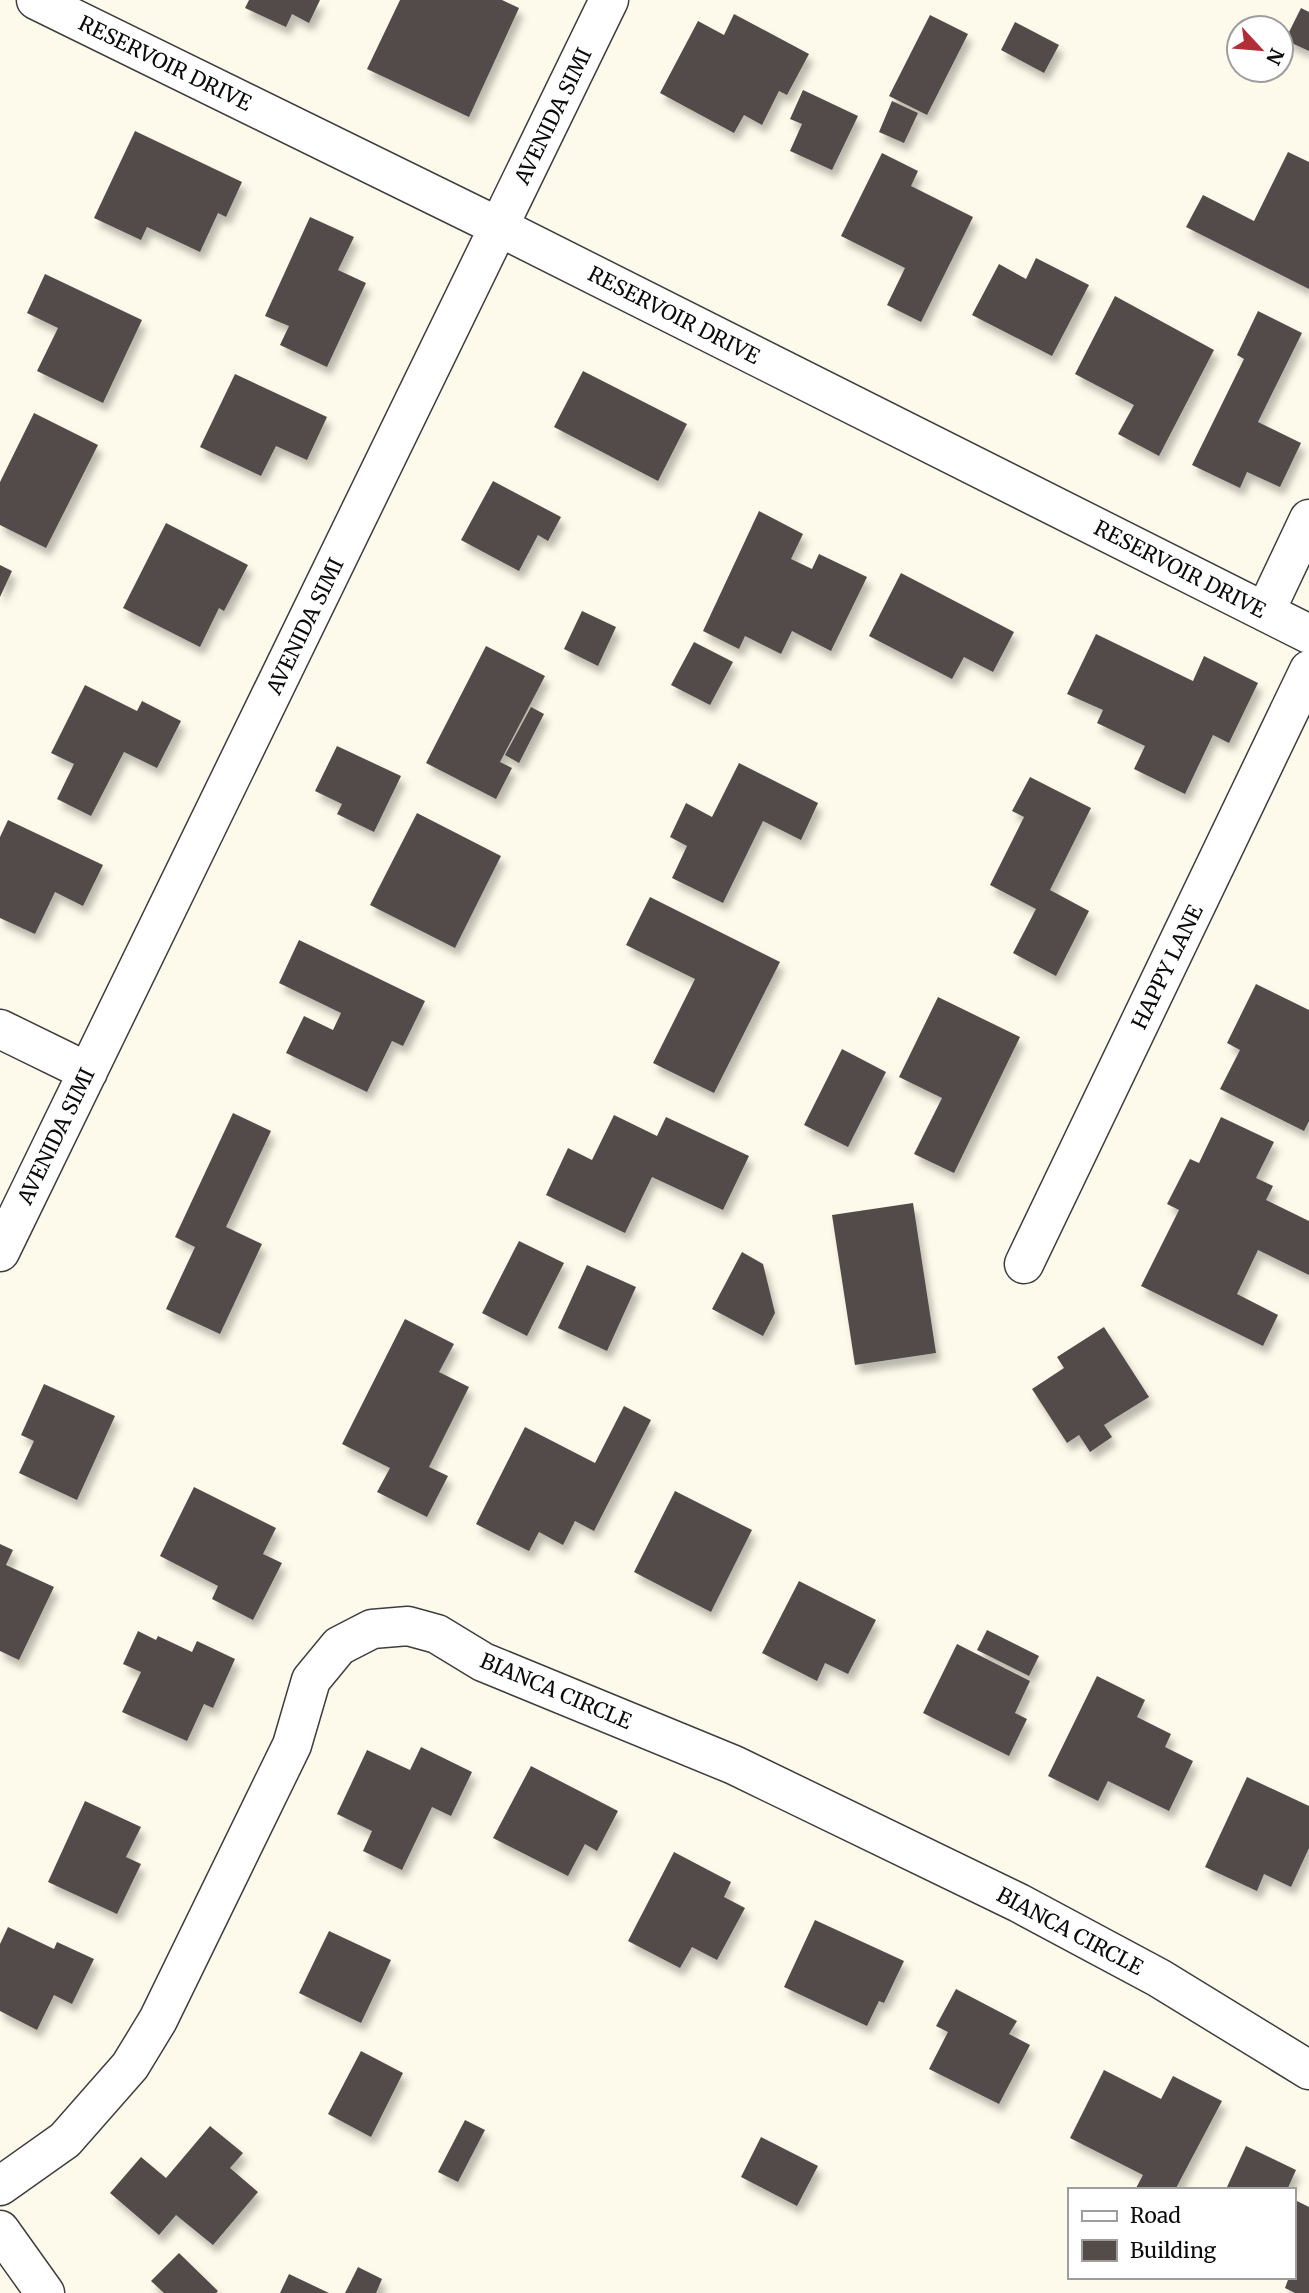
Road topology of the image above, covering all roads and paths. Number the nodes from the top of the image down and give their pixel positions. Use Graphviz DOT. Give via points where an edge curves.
graph roads {
  1 [pos="36,0"];
  2 [pos="609,0"];
  3 [pos="499,227"];
  4 [pos="1309,519"];
  5 [pos="1265,612"];
  6 [pos="1309,634"];
  7 [pos="1309,670"];
  8 [pos="0,1029"];
  9 [pos="88,1072"];
  10 [pos="0,1252"];
  11 [pos="1024,1264"];
  12 [pos="1309,2070"];
  13 [pos="0,2186"];
  14 [pos="0,2230"];
  15 [pos="45,2293"];
  1 -- 3 [label="street, RESERVOIR DRIVE"];
  2 -- 3 [label="street, AVENIDA SIMI"];
  3 -- 5 [label="street, RESERVOIR DRIVE"];
  3 -- 9 [label="street, AVENIDA SIMI"];
  4 -- 5 [label="street"];
  5 -- 6 [label="street, RESERVOIR DRIVE"];
  7 -- 11 [label="street, HAPPY LANE"];
  8 -- 9 [label="street"];
  9 -- 10 [label="street, AVENIDA SIMI"];
  12 -- 13 [label="street, BIANCA CIRCLE" via="1159,1978 1019,1903 734,1765 482,1662 437,1634 408,1626 372,1629 339,1646 311,1680 292,1745 158,2020 130,2066 65,2140"];
  14 -- 15 [label="street"];
}
